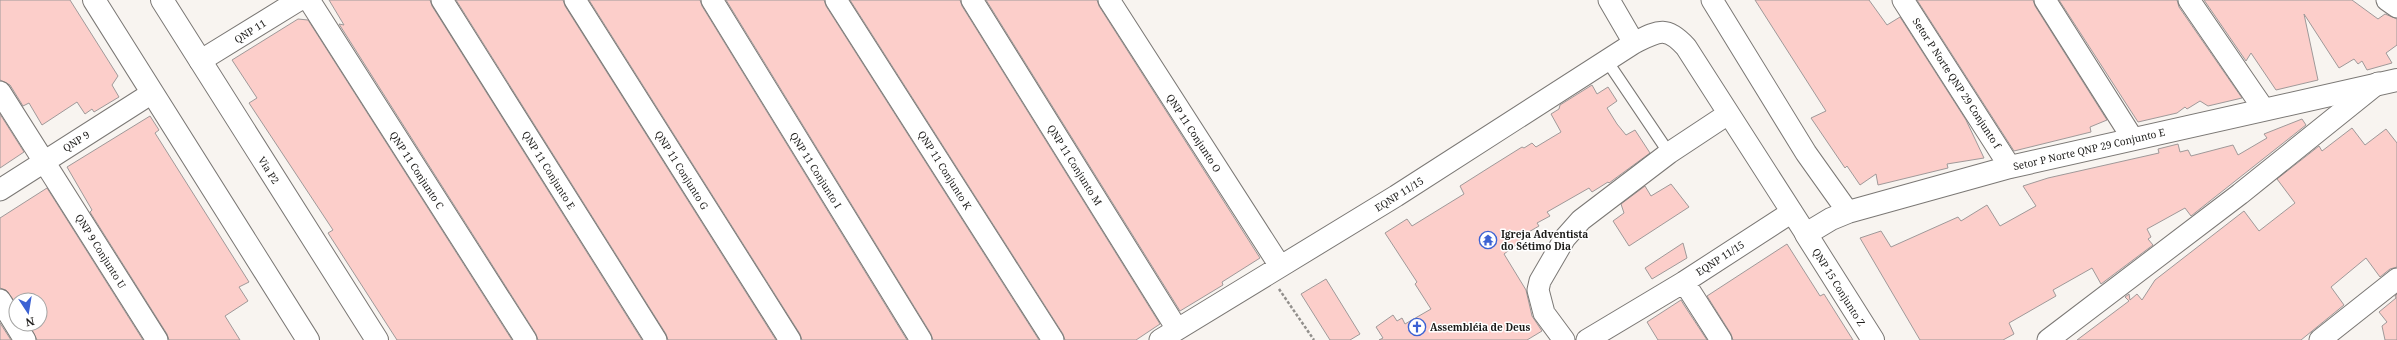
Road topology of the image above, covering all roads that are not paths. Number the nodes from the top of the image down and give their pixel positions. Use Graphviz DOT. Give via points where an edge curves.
graph roads {
  1 [pos="94,0"];
  2 [pos="162,0"];
  3 [pos="299,0"];
  4 [pos="309,0"];
  5 [pos="442,0"];
  6 [pos="575,0"];
  7 [pos="712,0"];
  8 [pos="836,0"];
  9 [pos="972,0"];
  10 [pos="1109,0"];
  11 [pos="1609,0"];
  12 [pos="1712,0"];
  13 [pos="1903,0"];
  14 [pos="2045,0"];
  15 [pos="2189,0"];
  16 [pos="2387,0"];
  17 [pos="2397,7"];
  18 [pos="1634,43"];
  19 [pos="200,61"];
  20 [pos="1607,61"];
  21 [pos="2388,82"];
  22 [pos="0,92"];
  23 [pos="152,93"];
  24 [pos="2263,108"];
  25 [pos="1728,114"];
  26 [pos="2133,139"];
  27 [pos="1670,153"];
  28 [pos="44,162"];
  29 [pos="2010,167"];
  30 [pos="0,190"];
  31 [pos="1792,212"];
  32 [pos="1848,212"];
  33 [pos="1806,234"];
  34 [pos="1274,270"];
  35 [pos="2397,279"];
  36 [pos="1684,282"];
  37 [pos="0,300"];
  38 [pos="1169,335"];
  39 [pos="25,340"];
  40 [pos="157,340"];
  41 [pos="308,340"];
  42 [pos="377,340"];
  43 [pos="526,340"];
  44 [pos="656,340"];
  45 [pos="790,340"];
  46 [pos="921,340"];
  47 [pos="1053,340"];
  48 [pos="1564,340"];
  49 [pos="1587,340"];
  50 [pos="1721,340"];
  51 [pos="1873,340"];
  52 [pos="2048,340"];
  53 [pos="2320,340"];
  1 -- 23 [label="main road"];
  2 -- 19 [label="main road, Via P2"];
  3 -- 19 [label="street, QNP 11"];
  4 -- 43 [label="street, QNP 11 Conjunto C"];
  5 -- 44 [label="street, QNP 11 Conjunto E"];
  6 -- 45 [label="street, QNP 11 Conjunto G"];
  7 -- 46 [label="street, QNP 11 Conjunto I"];
  8 -- 47 [label="street, QNP 11 Conjunto K"];
  9 -- 38 [label="street, QNP 11 Conjunto M"];
  10 -- 34 [label="street, QNP 11 Conjunto O"];
  11 -- 18 [label="street"];
  12 -- 32 [label="street" via="1806,153"];
  13 -- 29 [label="street, Setor P Norte QNP 29 Conjunto f"];
  14 -- 26 [label="street"];
  15 -- 24 [label="street"];
  16 -- 17 [label="street"];
  18 -- 20 [label="street, EQNP 11/15"];
  18 -- 25 [label="street, EQNP 11/15" via="1656,32 1675,35"];
  19 -- 42 [label="main road, Via P2"];
  20 -- 27 [label="lane"];
  20 -- 34 [label="street, EQNP 11/15" via="1396,196"];
  21 -- 24 [label="main road, Setor P Norte QNP 29 Conjunto E"];
  21 -- 52 [label="street, Setor P Norte QNP 29 Conjunto E"];
  22 -- 28 [label="street, QNP 9 Conjunto U"];
  23 -- 28 [label="street, QNP 9"];
  23 -- 41 [label="main road"];
  24 -- 26 [label="main road, Setor P Norte QNP 29 Conjunto E"];
  25 -- 27 [label="street"];
  25 -- 31 [label="street, EQNP 11/15"];
  26 -- 29 [label="main road, Setor P Norte QNP 29 Conjunto E"];
  27 -- 48 [label="street" via="1581,220 1565,238 1547,267 1540,281 1540,301 1544,313"];
  28 -- 30 [label="street, QNP 9"];
  28 -- 40 [label="street, QNP 9 Conjunto U"];
  29 -- 32 [label="main road, Setor P Norte QNP 29 Conjunto E"];
  31 -- 33 [label="street, EQNP 11/15"];
  31 -- 36 [label="street, EQNP 11/15"];
  32 -- 33 [label="main road, Setor P Norte QNP 29 Conjunto E"];
  33 -- 51 [label="main road, QNP 15 Conjunto Z"];
  34 -- 38 [label="street, EQNP 11/15"];
  35 -- 53 [label="street"];
  36 -- 49 [label="street, EQNP 11/15"];
  36 -- 50 [label="street"];
  37 -- 39 [label="street"];
}
